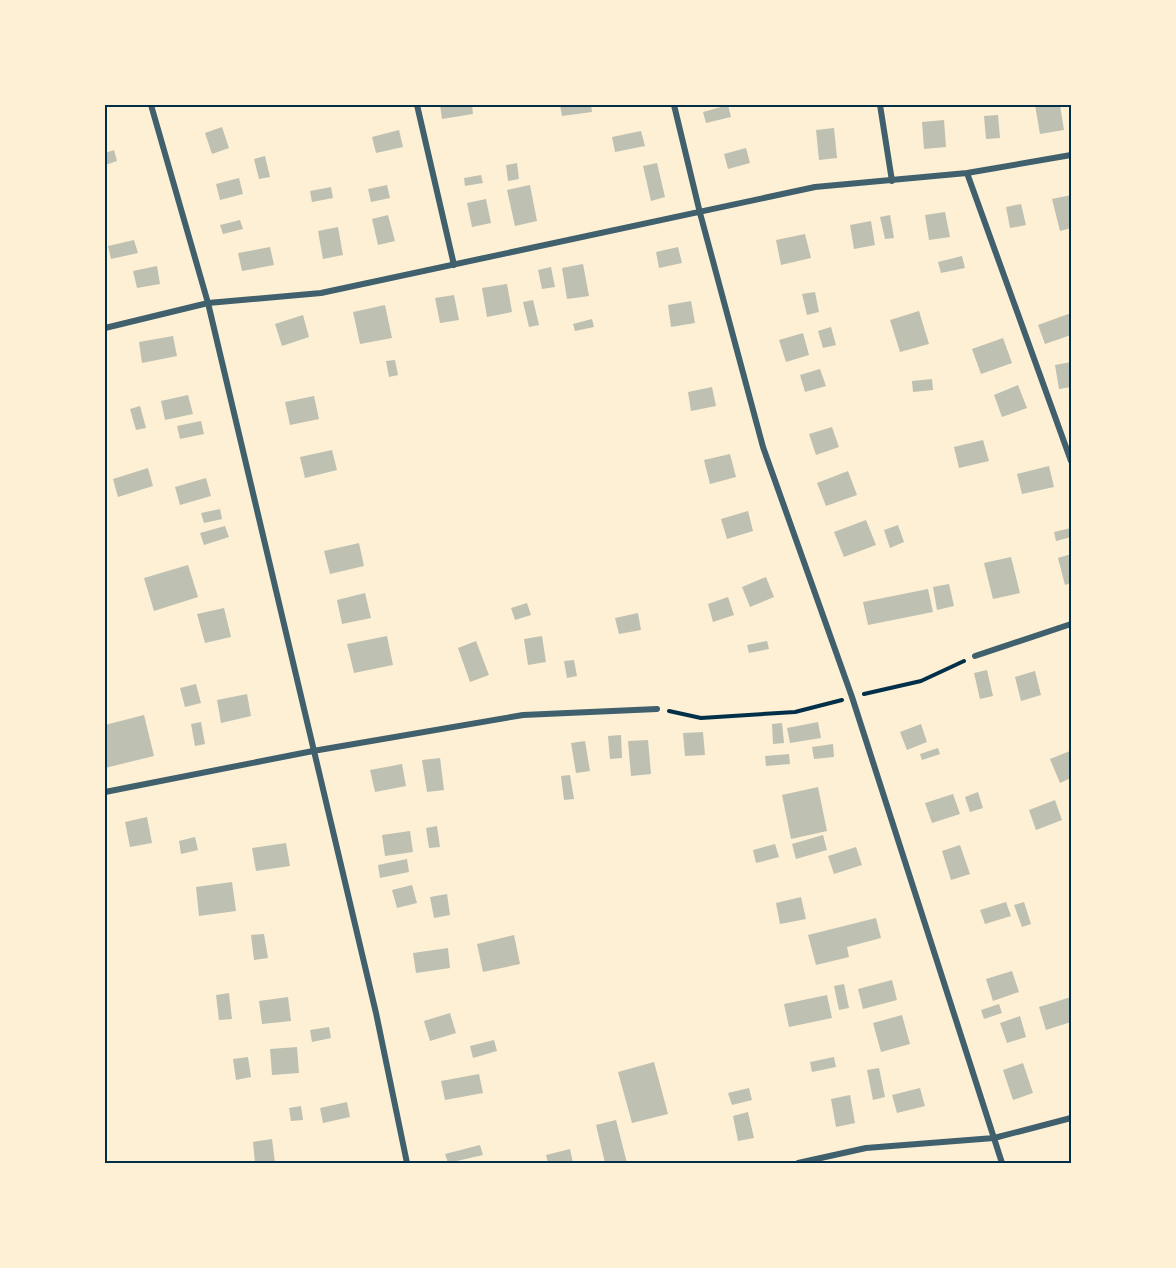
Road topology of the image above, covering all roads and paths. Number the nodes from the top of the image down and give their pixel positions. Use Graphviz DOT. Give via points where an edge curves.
graph roads {
  1 [pos="151,105"];
  2 [pos="417,105"];
  3 [pos="674,105"];
  4 [pos="880,105"];
  5 [pos="1071,155"];
  6 [pos="967,174"];
  7 [pos="892,181"];
  8 [pos="700,213"];
  9 [pos="454,265"];
  10 [pos="208,303"];
  11 [pos="105,328"];
  12 [pos="1071,461"];
  13 [pos="1071,624"];
  14 [pos="975,656"];
  15 [pos="852,697"];
  16 [pos="657,709"];
  17 [pos="314,751"];
  18 [pos="105,792"];
  19 [pos="1071,1118"];
  20 [pos="994,1138"];
  21 [pos="407,1163"];
  22 [pos="798,1163"];
  23 [pos="1002,1163"];
  1 -- 10 [label="street"];
  2 -- 9 [label="street"];
  3 -- 8 [label="street"];
  4 -- 7 [label="street"];
  5 -- 6 [label="street"];
  6 -- 7 [label="street"];
  6 -- 12 [label="street"];
  7 -- 8 [label="street" via="815,187"];
  8 -- 9 [label="street"];
  8 -- 15 [label="street" via="763,447"];
  9 -- 10 [label="street" via="321,293"];
  10 -- 11 [label="street"];
  10 -- 17 [label="street"];
  13 -- 14 [label="street"];
  14 -- 15 [label="path" via="921,681"];
  15 -- 16 [label="path" via="795,712 701,718"];
  15 -- 20 [label="street"];
  16 -- 17 [label="street" via="523,715"];
  17 -- 18 [label="street"];
  17 -- 21 [label="street"];
  19 -- 20 [label="street"];
  20 -- 22 [label="street" via="866,1148"];
  20 -- 23 [label="street"];
}
